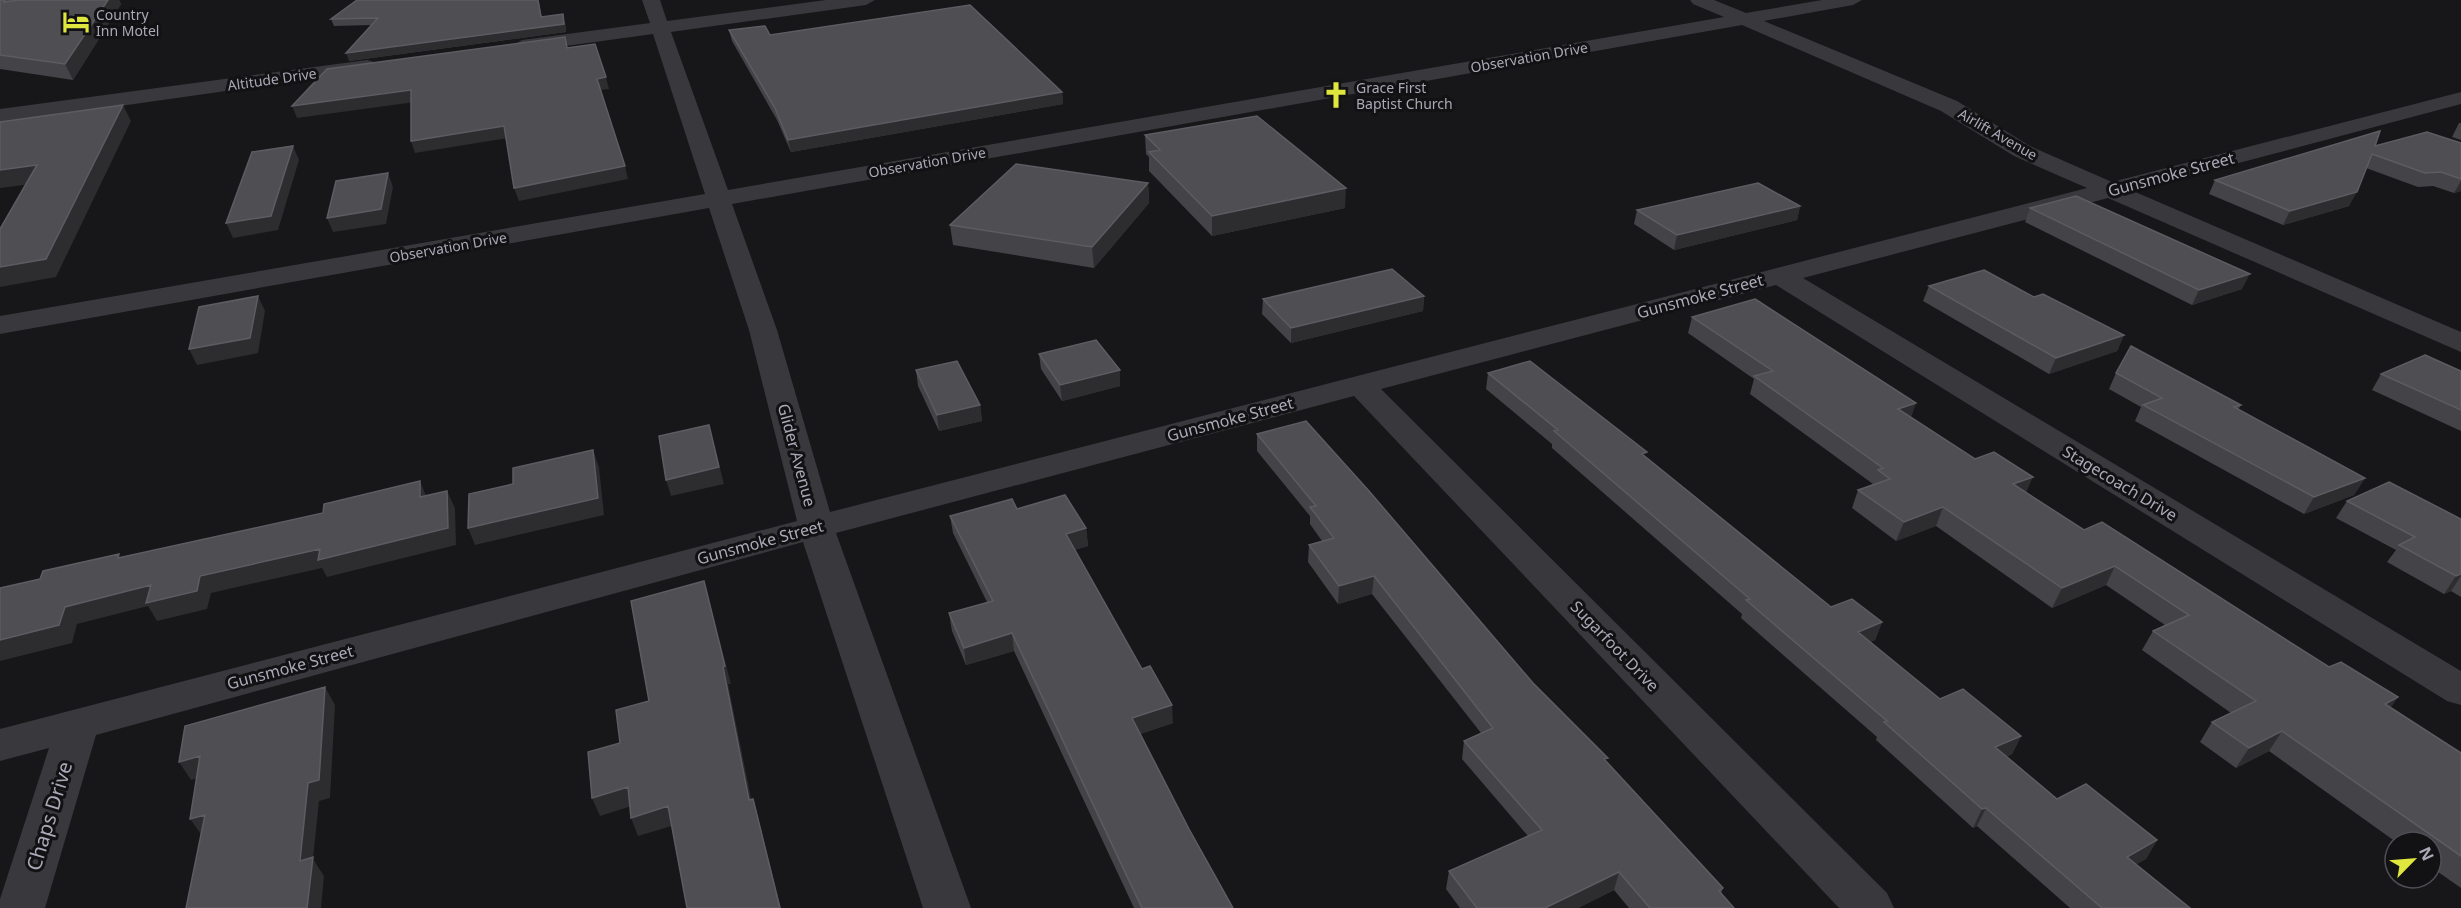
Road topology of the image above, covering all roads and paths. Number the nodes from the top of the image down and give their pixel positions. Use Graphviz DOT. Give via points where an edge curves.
graph roads {
  1 [pos="866,0"];
  2 [pos="1699,0"];
  3 [pos="1853,0"];
  4 [pos="655,14"];
  5 [pos="1744,20"];
  6 [pos="506,48"];
  7 [pos="388,63"];
  8 [pos="2461,98"];
  9 [pos="0,116"];
  10 [pos="2374,120"];
  11 [pos="2407,132"];
  12 [pos="2110,190"];
  13 [pos="717,199"];
  14 [pos="1780,276"];
  15 [pos="0,325"];
  16 [pos="2461,343"];
  17 [pos="1360,385"];
  18 [pos="816,527"];
  19 [pos="2461,690"];
  20 [pos="78,724"];
  21 [pos="0,745"];
  22 [pos="21,908"];
  23 [pos="947,908"];
  24 [pos="1870,908"];
  1 -- 4 [label="street"];
  2 -- 5 [label="street, Airlift Avenue"];
  3 -- 5 [label="street, Observation Drive"];
  4 -- 6 [label="street"];
  4 -- 13 [label="street, Glider Avenue"];
  5 -- 12 [label="street, Airlift Avenue" via="1949,106 2022,151"];
  5 -- 13 [label="street, Observation Drive"];
  7 -- 9 [label="street, Altitude Drive"];
  8 -- 10 [label="street, Gunsmoke Street"];
  10 -- 11 [label="street"];
  10 -- 12 [label="street, Gunsmoke Street"];
  12 -- 14 [label="street, Gunsmoke Street"];
  12 -- 16 [label="street, Airlift Avenue"];
  13 -- 15 [label="street, Observation Drive"];
  13 -- 18 [label="street, Glider Avenue" via="764,330"];
  14 -- 17 [label="street, Gunsmoke Street"];
  14 -- 19 [label="street, Stagecoach Drive"];
  17 -- 18 [label="street, Gunsmoke Street"];
  17 -- 24 [label="street, Sugarfoot Drive"];
  18 -- 20 [label="street, Gunsmoke Street"];
  18 -- 23 [label="street, Glider Avenue"];
  20 -- 21 [label="street, Gunsmoke Street"];
  20 -- 22 [label="street, Chaps Drive"];
}
